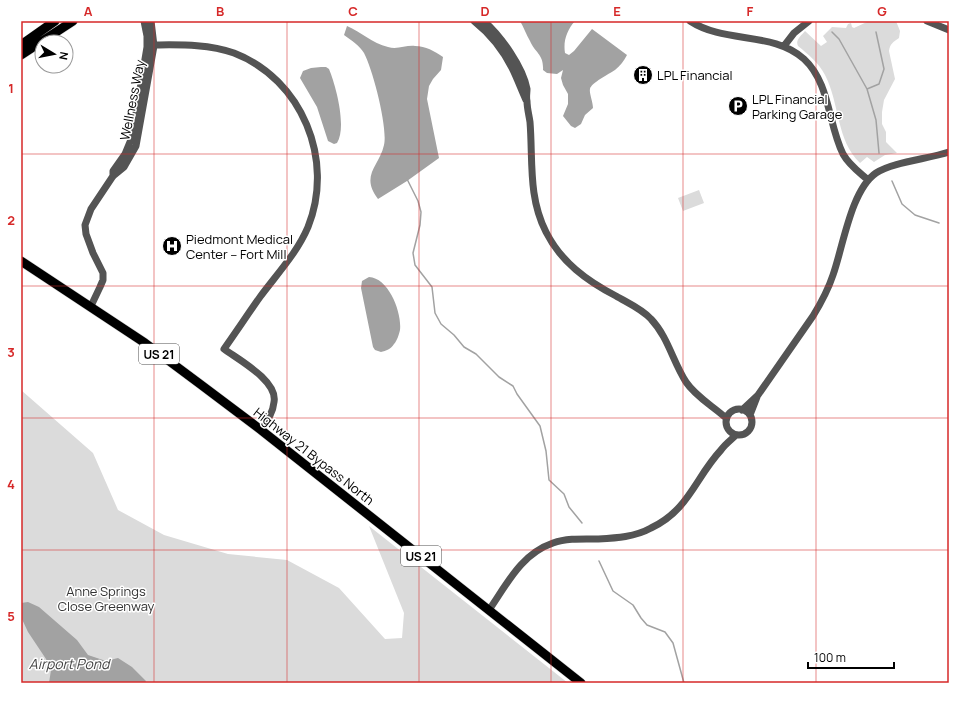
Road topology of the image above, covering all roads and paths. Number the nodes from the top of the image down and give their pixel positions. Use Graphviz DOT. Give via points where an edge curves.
graph roads {
  1 [pos="55,21"];
  2 [pos="73,21"];
  3 [pos="144,21"];
  4 [pos="151,21"];
  5 [pos="474,21"];
  6 [pos="484,21"];
  7 [pos="690,21"];
  8 [pos="809,21"];
  9 [pos="927,21"];
  10 [pos="61,24"];
  11 [pos="949,30"];
  12 [pos="21,45"];
  13 [pos="150,45"];
  14 [pos="784,46"];
  15 [pos="21,55"];
  16 [pos="526,101"];
  17 [pos="949,153"];
  18 [pos="868,180"];
  19 [pos="21,261"];
  20 [pos="91,306"];
  21 [pos="758,395"];
  22 [pos="742,410"];
  23 [pos="728,415"];
  24 [pos="750,415"];
  25 [pos="261,430"];
  26 [pos="729,430"];
  27 [pos="736,435"];
  28 [pos="720,450"];
  29 [pos="489,610"];
  30 [pos="581,683"];
  1 -- 12 [label="main road"];
  2 -- 10 [label="main road"];
  3 -- 13 [label="street, Wellness Way"];
  4 -- 13 [label="street, Wellness Way"];
  5 -- 16 [label="street" via="504,56"];
  6 -- 16 [label="street" via="503,42 519,68 527,90"];
  7 -- 14 [label="street" via="722,34"];
  8 -- 14 [label="street" via="794,33"];
  9 -- 11 [label="street"];
  10 -- 15 [label="main road"];
  13 -- 20 [label="street, Wellness Way" via="137,125 125,154 113,171 113,176 90,209 85,225 93,253 103,273 103,280"];
  13 -- 25 [label="street" via="204,46 249,60 271,75 285,90 305,118 312,137 317,158 317,186 308,227 291,256 224,349 270,385 275,401 270,416"];
  14 -- 18 [label="street" via="802,58 817,75 844,156"];
  16 -- 23 [label="street" via="535,200 539,217 552,243 566,262 588,280 638,308 651,319 665,338 687,384 697,395"];
  17 -- 18 [label="street" via="886,168"];
  18 -- 21 [label="street" via="857,199 833,275 820,304"];
  19 -- 20 [label="main road, Highway 21 Bypass North / US 21"];
  20 -- 25 [label="main road, Highway 21 Bypass North / US 21"];
  21 -- 22 [label="street"];
  21 -- 24 [label="street"];
  22 -- 23 [label="street" via="735,410"];
  22 -- 24 [label="street"];
  23 -- 26 [label="street" via="726,427"];
  24 -- 27 [label="street" via="752,424 748,431"];
  25 -- 29 [label="main road, Highway 21 Bypass North / US 21"];
  26 -- 27 [label="street"];
  26 -- 28 [label="street"];
  27 -- 28 [label="street"];
  28 -- 29 [label="street" via="674,514 630,536 573,540 554,543 539,550 518,568"];
  29 -- 30 [label="main road, Highway 21 Bypass North / US 21"];
}
